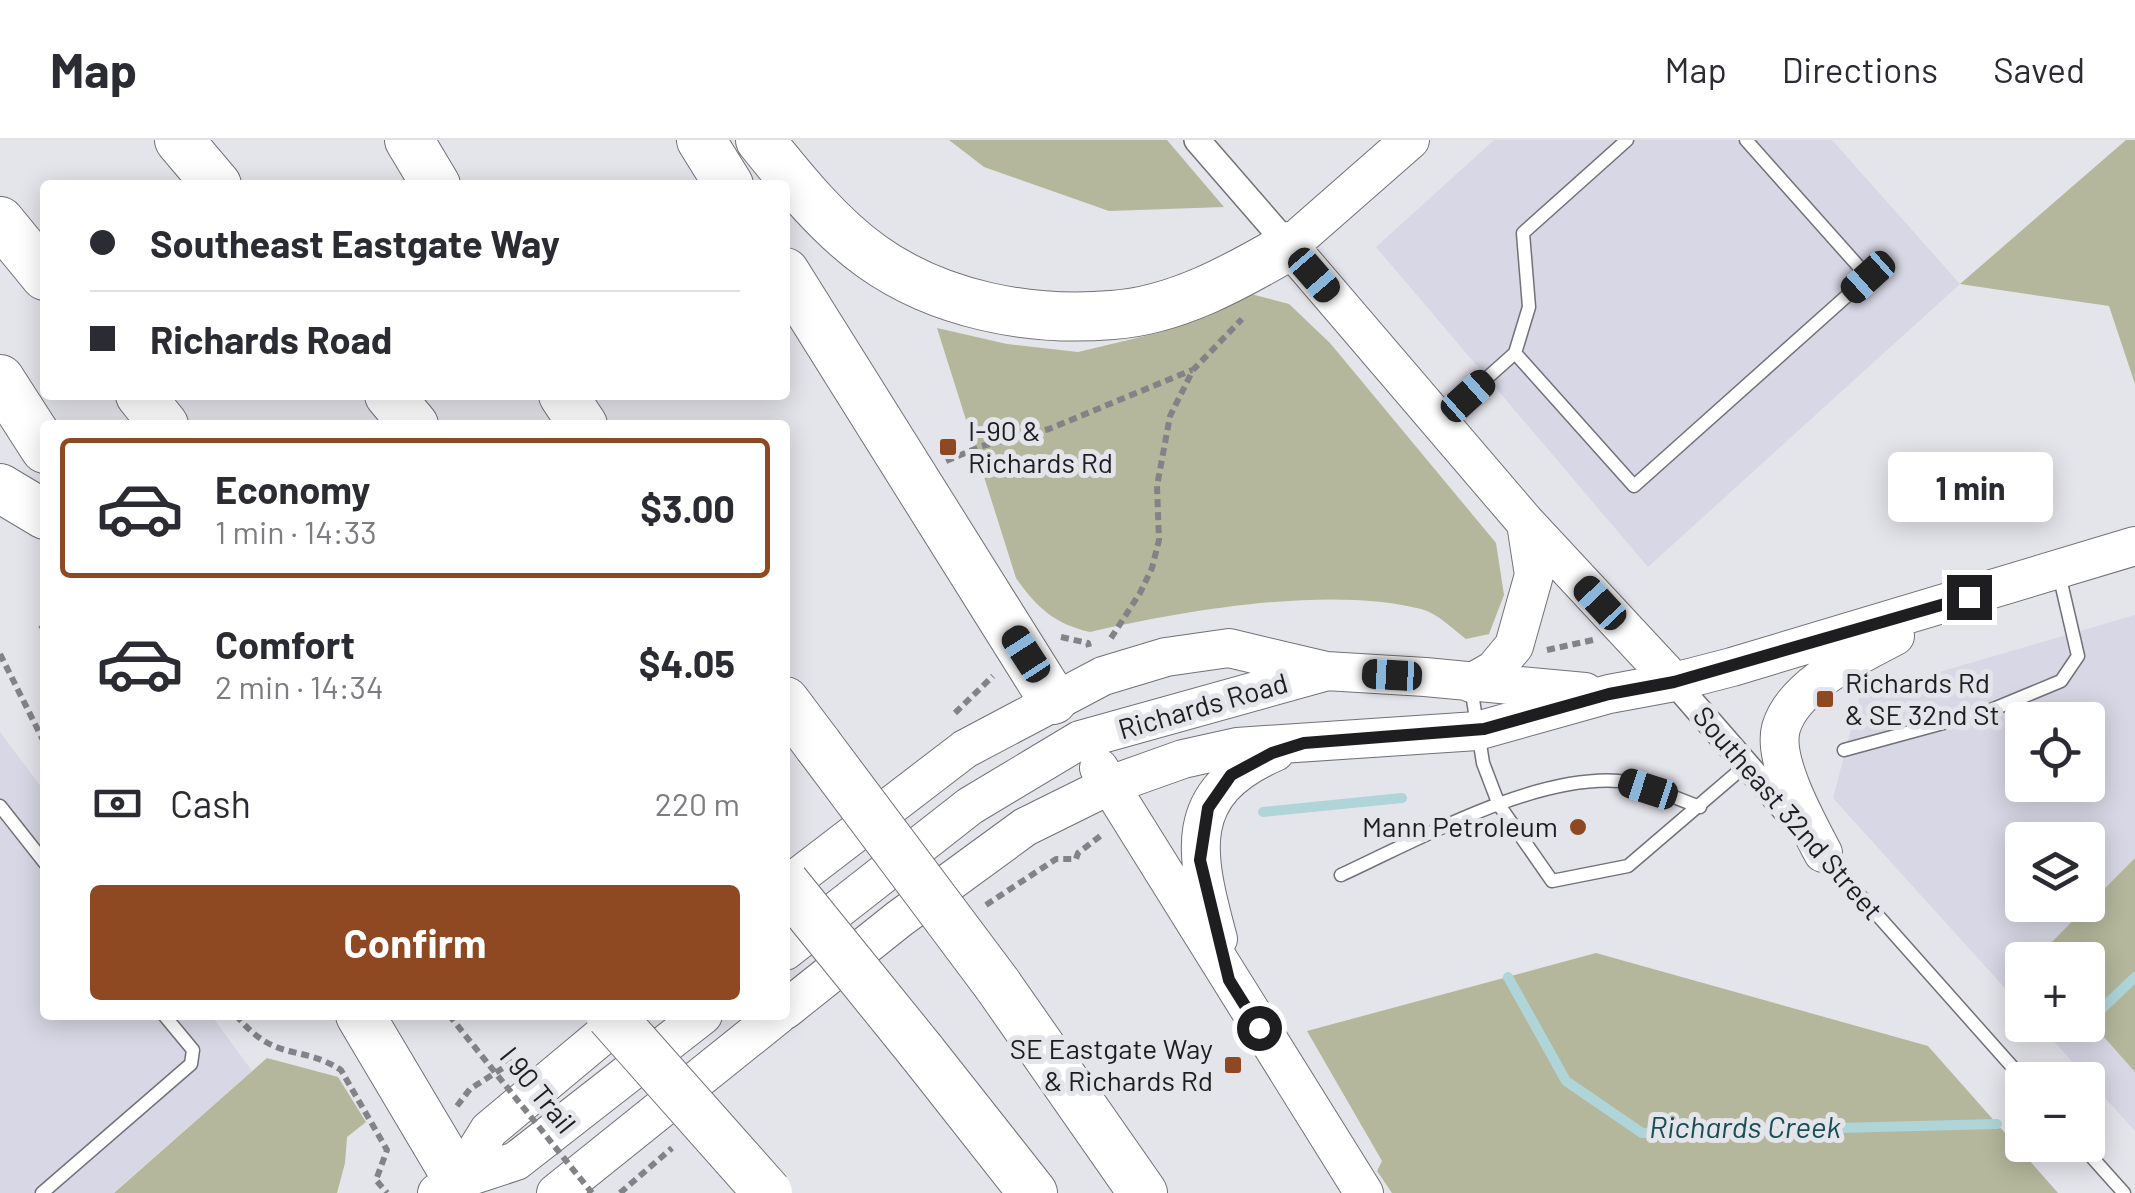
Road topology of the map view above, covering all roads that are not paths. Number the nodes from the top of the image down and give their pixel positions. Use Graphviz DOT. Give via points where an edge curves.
graph roads {
  1 [pos="179,140"];
  2 [pos="409,140"];
  3 [pos="446,140"];
  4 [pos="700,140"];
  5 [pos="760,140"];
  6 [pos="1197,140"];
  7 [pos="1410,140"];
  8 [pos="1627,140"];
  9 [pos="1746,140"];
  10 [pos="213,180"];
  11 [pos="433,180"];
  12 [pos="466,180"];
  13 [pos="727,180"];
  14 [pos="0,221"];
  15 [pos="1289,246"];
  16 [pos="40,270"];
  17 [pos="790,280"];
  18 [pos="1515,353"];
  19 [pos="0,379"];
  20 [pos="144,400"];
  21 [pos="394,400"];
  22 [pos="160,420"];
  23 [pos="410,420"];
  24 [pos="1439,421"];
  25 [pos="40,441"];
  26 [pos="0,488"];
  27 [pos="40,512"];
  28 [pos="0,513"];
  29 [pos="1526,523"];
  30 [pos="40,534"];
  31 [pos="2135,546"];
  32 [pos="2058,569"];
  33 [pos="1969,597"];
  34 [pos="1326,671"];
  35 [pos="1674,682"];
  36 [pos="1471,683"];
  37 [pos="1609,694"];
  38 [pos="1053,700"];
  39 [pos="790,708"];
  40 [pos="1477,731"];
  41 [pos="1080,740"];
  42 [pos="1304,743"];
  43 [pos="1844,750"];
  44 [pos="1746,765"];
  45 [pos="1110,785"];
  46 [pos="1499,805"];
  47 [pos="0,806"];
  48 [pos="1700,807"];
  49 [pos="1822,853"];
  50 [pos="40,857"];
  51 [pos="1341,875"];
  52 [pos="790,881"];
  53 [pos="790,891"];
  54 [pos="790,947"];
  55 [pos="1229,980"];
  56 [pos="790,1006"];
  57 [pos="168,1020"];
  58 [pos="363,1020"];
  59 [pos="614,1020"];
  60 [pos="621,1020"];
  61 [pos="646,1020"];
  62 [pos="696,1020"];
  63 [pos="772,1020"];
  64 [pos="2008,1062"];
  65 [pos="2097,1162"];
  66 [pos="454,1188"];
  67 [pos="42,1193"];
  68 [pos="556,1193"];
  69 [pos="769,1193"];
  70 [pos="1033,1193"];
  71 [pos="1144,1193"];
  72 [pos="1364,1193"];
  73 [pos="2124,1193"];
  1 -- 10 [label="highway"];
  2 -- 11 [label="highway"];
  3 -- 12 [label="highway"];
  4 -- 13 [label="highway"];
  5 -- 15 [label="highway" via="798,188 870,255 921,286 985,307 1114,316 1237,276"];
  6 -- 15 [label="street, Southeast 32nd Street"];
  7 -- 15 [label="main road"];
  8 -- 18 [label="lane" via="1523,233 1529,307"];
  9 -- 18 [label="lane" via="1868,277 1634,486"];
  14 -- 16 [label="highway"];
  15 -- 24 [label="main road, Southeast 32nd Street"];
  17 -- 38 [label="highway"];
  18 -- 24 [label="lane"];
  19 -- 25 [label="highway"];
  20 -- 22 [label="highway"];
  21 -- 23 [label="highway"];
  24 -- 29 [label="main road, Southeast 32nd Street"];
  26 -- 27 [label="highway"];
  28 -- 30 [label="highway"];
  29 -- 35 [label="main road, Southeast 32nd Street"];
  29 -- 36 [label="main road" via="1534,575 1514,646 1494,670"];
  31 -- 32 [label="main road, Richards Road"];
  32 -- 33 [label="main road, Richards Road"];
  32 -- 43 [label="lane" via="2078,656 2061,681 1992,710"];
  33 -- 35 [label="main road, Richards Road"];
  33 -- 49 [label="main road" via="1813,684 1782,727 1791,784"];
  34 -- 36 [label="main road, Richards Road"];
  34 -- 38 [label="main road, Richards Road" via="1229,648 1166,657 1102,676"];
  34 -- 41 [label="main road, Richards Road"];
  35 -- 37 [label="main road, Richards Road"];
  35 -- 44 [label="street, Southeast 32nd Street"];
  36 -- 37 [label="main road, Richards Road"];
  36 -- 40 [label="lane"];
  37 -- 40 [label="main road, Richards Road"];
  38 -- 41 [label="main road"];
  38 -- 52 [label="main road, Richards Road" via="965,748"];
  39 -- 71 [label="highway, bridge"];
  40 -- 42 [label="main road, Richards Road"];
  40 -- 46 [label="lane"];
  41 -- 45 [label="main road"];
  41 -- 54 [label="main road, Richards Road" via="970,806"];
  42 -- 45 [label="main road, Richards Road" via="1236,747"];
  42 -- 55 [label="main road" via="1231,775 1208,808 1200,860"];
  44 -- 48 [label="lane"];
  44 -- 49 [label="street, Southeast 32nd Street"];
  45 -- 55 [label="main road"];
  45 -- 56 [label="main road, Richards Road" via="1025,826"];
  46 -- 48 [label="lane" via="1546,788 1621,780"];
  46 -- 48 [label="lane" via="1552,881 1628,866"];
  46 -- 51 [label="lane"];
  47 -- 50 [label="lane"];
  49 -- 64 [label="lane, Southeast 32nd Street"];
  53 -- 70 [label="highway, bridge"];
  55 -- 72 [label="main road"];
  57 -- 67 [label="lane" via="192,1050 191,1064"];
  58 -- 66 [label="highway"];
  59 -- 69 [label="highway, bridge"];
  60 -- 66 [label="main road" via="489,1130"];
  61 -- 69 [label="highway, bridge"];
  62 -- 66 [label="main road" via="516,1161"];
  63 -- 68 [label="main road"];
  65 -- 73 [label="lane"];
}
